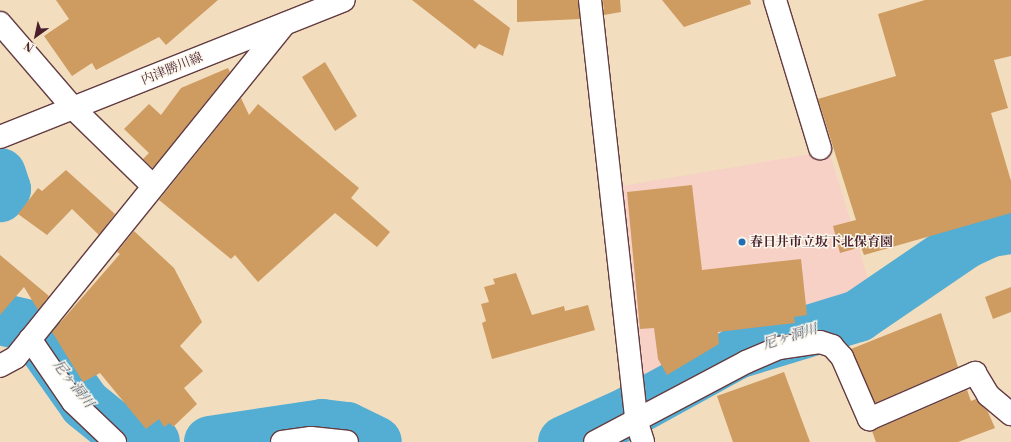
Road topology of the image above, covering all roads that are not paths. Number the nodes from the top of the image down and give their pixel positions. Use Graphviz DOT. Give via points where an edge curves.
graph roads {
  1 [pos="344,0"];
  2 [pos="590,0"];
  3 [pos="775,0"];
  4 [pos="0,23"];
  5 [pos="285,24"];
  6 [pos="74,108"];
  7 [pos="0,137"];
  8 [pos="820,148"];
  9 [pos="153,186"];
  10 [pos="30,339"];
  11 [pos="0,366"];
  12 [pos="1011,414"];
  13 [pos="636,420"];
  14 [pos="115,442"];
  15 [pos="282,442"];
  16 [pos="346,442"];
  17 [pos="595,442"];
  18 [pos="643,442"];
  1 -- 5 [label="street, 内津勝川線"];
  2 -- 13 [label="street"];
  3 -- 8 [label="street"];
  4 -- 6 [label="street"];
  5 -- 6 [label="street, 内津勝川線"];
  5 -- 9 [label="street"];
  6 -- 7 [label="street, 内津勝川線"];
  6 -- 9 [label="street"];
  9 -- 10 [label="street"];
  10 -- 11 [label="street" via="16,357"];
  10 -- 14 [label="street" via="73,402"];
  12 -- 13 [label="street" via="988,395 975,373 869,419 842,356 832,346 820,342 780,348 746,362"];
  13 -- 17 [label="street"];
  13 -- 18 [label="street"];
  15 -- 16 [label="street" via="311,438"];
}
